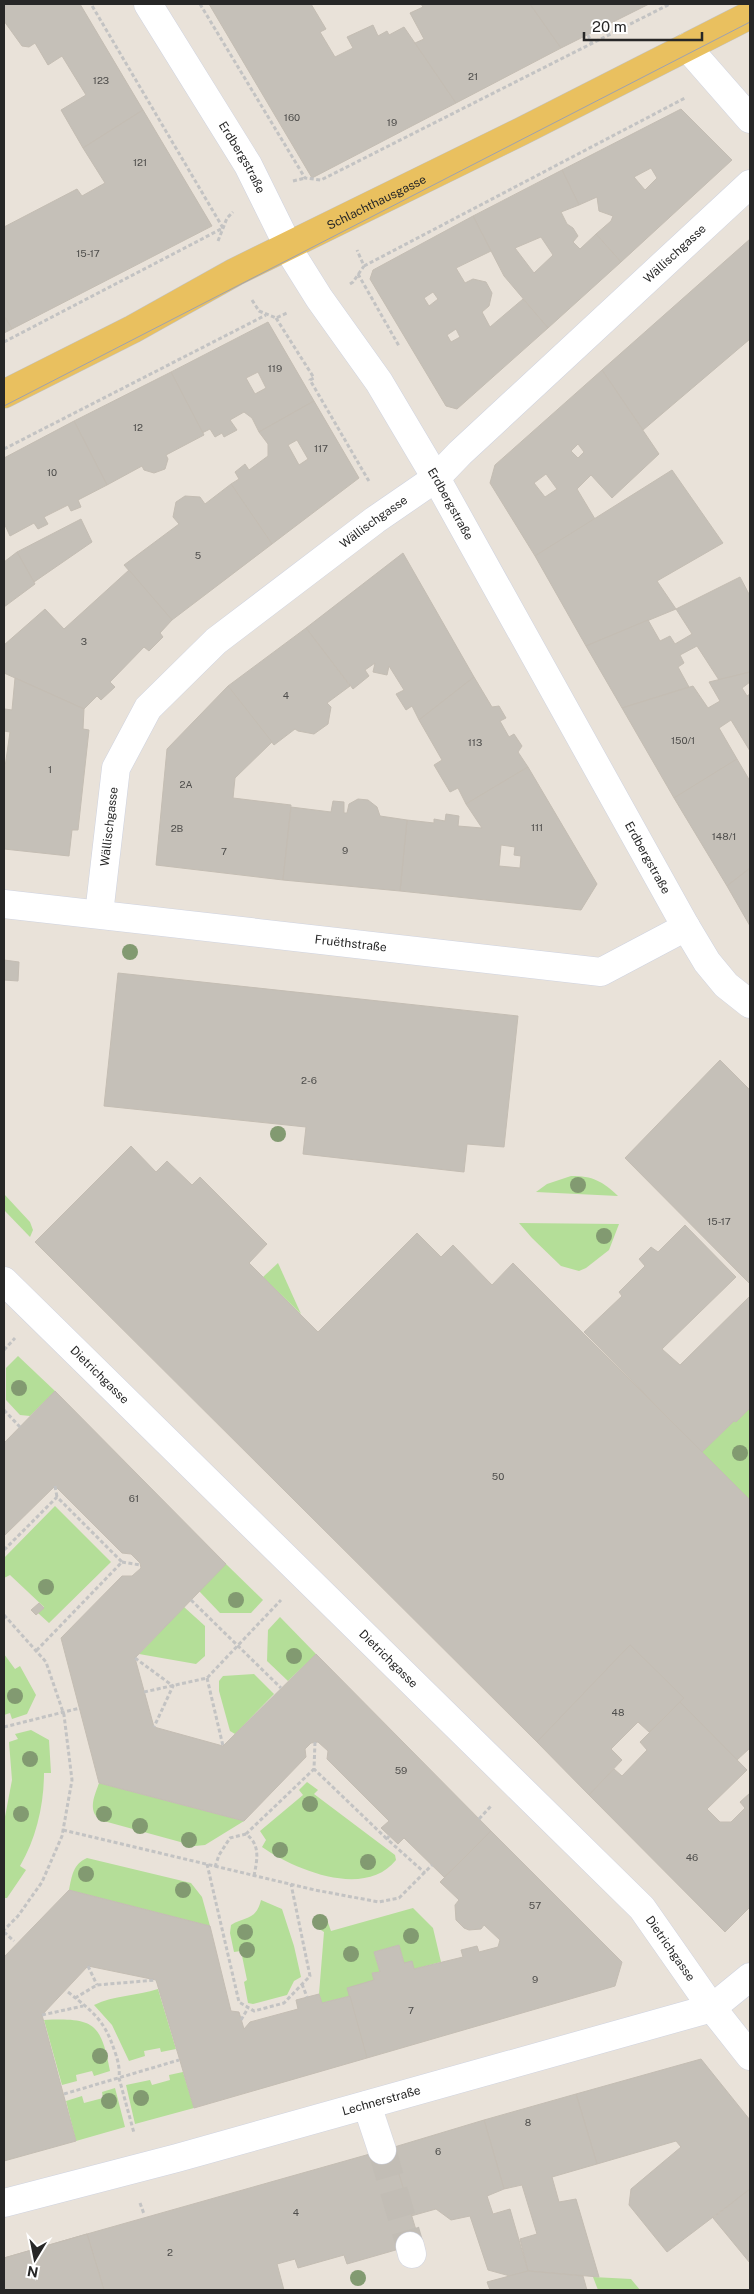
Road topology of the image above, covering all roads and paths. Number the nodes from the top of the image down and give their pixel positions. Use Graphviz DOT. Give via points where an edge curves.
graph roads {
  1 [pos="91,4"];
  2 [pos="148,4"];
  3 [pos="200,4"];
  4 [pos="670,4"];
  5 [pos="750,15"];
  6 [pos="588,35"];
  7 [pos="592,44"];
  8 [pos="687,48"];
  9 [pos="686,97"];
  10 [pos="750,120"];
  11 [pos="750,184"];
  12 [pos="288,246"];
  13 [pos="364,266"];
  14 [pos="266,314"];
  15 [pos="276,318"];
  16 [pos="4,342"];
  17 [pos="4,394"];
  18 [pos="4,449"];
  19 [pos="436,478"];
  20 [pos="386,512"];
  21 [pos="4,904"];
  22 [pos="98,914"];
  23 [pos="686,927"];
  24 [pos="750,1004"];
  25 [pos="4,1281"];
  26 [pos="4,1410"];
  27 [pos="20,1427"];
  28 [pos="56,1486"];
  29 [pos="56,1497"];
  30 [pos="4,1550"];
  31 [pos="122,1562"];
  32 [pos="140,1565"];
  33 [pos="304,1576"];
  34 [pos="191,1600"];
  35 [pos="4,1615"];
  36 [pos="238,1646"];
  37 [pos="36,1651"];
  38 [pos="135,1658"];
  39 [pos="207,1678"];
  40 [pos="173,1686"];
  41 [pos="281,1688"];
  42 [pos="144,1692"];
  43 [pos="80,1708"];
  44 [pos="62,1711"];
  45 [pos="154,1727"];
  46 [pos="4,1728"];
  47 [pos="315,1742"];
  48 [pos="224,1746"];
  49 [pos="314,1769"];
  50 [pos="63,1830"];
  51 [pos="246,1834"];
  52 [pos="206,1864"];
  53 [pos="216,1866"];
  54 [pos="432,1866"];
  55 [pos="425,1873"];
  56 [pos="254,1876"];
  57 [pos="291,1884"];
  58 [pos="4,1931"];
  59 [pos="14,1941"];
  60 [pos="88,1966"];
  61 [pos="750,1977"];
  62 [pos="156,1980"];
  63 [pos="302,1984"];
  64 [pos="97,1985"];
  65 [pos="68,1992"];
  66 [pos="307,1997"];
  67 [pos="75,1998"];
  68 [pos="84,2006"];
  69 [pos="248,2008"];
  70 [pos="712,2008"];
  71 [pos="42,2015"];
  72 [pos="241,2020"];
  73 [pos="750,2056"];
  74 [pos="179,2060"];
  75 [pos="119,2078"];
  76 [pos="64,2094"];
  77 [pos="367,2105"];
  78 [pos="382,2150"];
  79 [pos="143,2167"];
  80 [pos="140,2200"];
  81 [pos="4,2202"];
  82 [pos="144,2214"];
  1 -- 16 [label="path" via="223,228"];
  2 -- 12 [label="street, Erdbergstraße" via="248,166"];
  3 -- 7 [label="path" via="305,178 321,180"];
  4 -- 7 [label="path"];
  5 -- 8 [label="main road, Schlachthausgasse"];
  6 -- 7 [label="path"];
  8 -- 10 [label="street"];
  8 -- 12 [label="main road, Schlachthausgasse"];
  9 -- 13 [label="path"];
  11 -- 19 [label="street, Wällischgasse"];
  12 -- 17 [label="main road, Schlachthausgasse"];
  12 -- 19 [label="street, Erdbergstraße" via="319,298 379,382"];
  14 -- 18 [label="path"];
  15 -- 20 [label="path" via="314,378 310,380"];
  19 -- 20 [label="street, Wällischgasse"];
  19 -- 23 [label="street, Erdbergstraße"];
  20 -- 22 [label="street, Wällischgasse" via="216,641 148,708 116,768"];
  21 -- 22 [label="street, Fruëthstraße"];
  22 -- 23 [label="street, Fruëthstraße" via="601,972"];
  23 -- 24 [label="street, Erdbergstraße" via="707,962 726,985"];
  25 -- 33 [label="street, Dietrichgasse"];
  26 -- 27 [label="path"];
  28 -- 29 [label="path"];
  29 -- 30 [label="path"];
  29 -- 31 [label="path"];
  31 -- 32 [label="path"];
  31 -- 37 [label="path"];
  33 -- 36 [label="path"];
  33 -- 70 [label="street, Dietrichgasse" via="642,1908"];
  34 -- 36 [label="path"];
  35 -- 37 [label="path"];
  36 -- 39 [label="path"];
  36 -- 41 [label="path"];
  37 -- 44 [label="path" via="46,1662"];
  38 -- 40 [label="path"];
  39 -- 40 [label="path"];
  39 -- 48 [label="path"];
  40 -- 42 [label="path"];
  40 -- 45 [label="path"];
  43 -- 44 [label="path"];
  44 -- 46 [label="path"];
  44 -- 50 [label="path" via="72,1780"];
  47 -- 49 [label="path"];
  49 -- 51 [label="path"];
  49 -- 55 [label="path"];
  50 -- 52 [label="path"];
  50 -- 58 [label="path" via="42,1882"];
  51 -- 53 [label="path" via="230,1838 219,1854"];
  51 -- 56 [label="path" via="252,1838 258,1855"];
  52 -- 53 [label="path"];
  52 -- 69 [label="path" via="239,2002"];
  53 -- 56 [label="path"];
  54 -- 55 [label="path"];
  55 -- 57 [label="path" via="399,1898 379,1902"];
  56 -- 57 [label="path"];
  57 -- 63 [label="path" via="310,1976"];
  58 -- 59 [label="path"];
  60 -- 64 [label="path"];
  61 -- 70 [label="street, Lechnerstraße"];
  62 -- 64 [label="path"];
  63 -- 66 [label="path"];
  63 -- 69 [label="path" via="284,2003 254,2011"];
  64 -- 67 [label="path"];
  65 -- 67 [label="path"];
  67 -- 68 [label="path"];
  68 -- 71 [label="path"];
  68 -- 75 [label="path" via="95,2014 109,2034 120,2069"];
  69 -- 72 [label="path"];
  70 -- 73 [label="street, Dietrichgasse"];
  70 -- 77 [label="street, Lechnerstraße"];
  74 -- 75 [label="path"];
  75 -- 76 [label="path"];
  75 -- 79 [label="path"];
  77 -- 78 [label="street"];
  77 -- 79 [label="street, Lechnerstraße"];
  79 -- 81 [label="street, Lechnerstraße"];
  80 -- 82 [label="path"];
}
